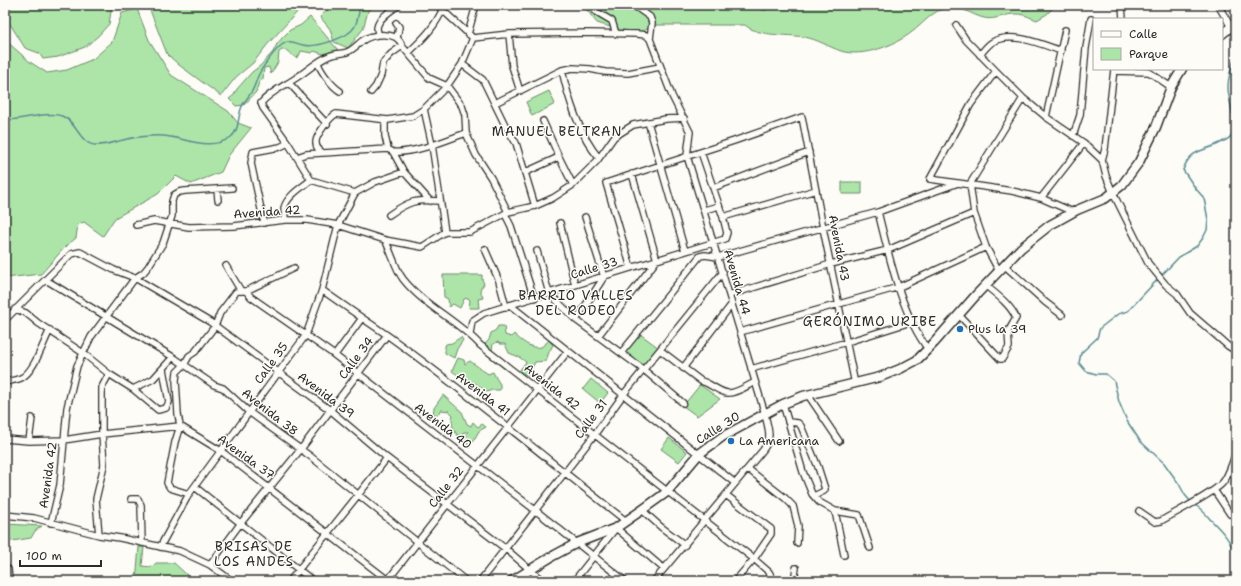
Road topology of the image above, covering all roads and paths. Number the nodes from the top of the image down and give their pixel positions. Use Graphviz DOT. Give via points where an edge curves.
graph roads {
  1 [pos="400,5"];
  2 [pos="437,5"];
  3 [pos="476,5"];
  4 [pos="590,5"];
  5 [pos="633,5"];
  6 [pos="1122,5"];
  7 [pos="1218,5"];
  8 [pos="444,8"];
  9 [pos="1123,18"];
  10 [pos="1091,19"];
  11 [pos="396,22"];
  12 [pos="956,25"];
  13 [pos="1234,25"];
  14 [pos="1065,30"];
  15 [pos="1223,33"];
  16 [pos="509,34"];
  17 [pos="616,34"];
  18 [pos="379,35"];
  19 [pos="471,36"];
  20 [pos="397,38"];
  21 [pos="650,39"];
  22 [pos="402,46"];
  23 [pos="1061,51"];
  24 [pos="408,53"];
  25 [pos="980,55"];
  26 [pos="318,63"];
  27 [pos="462,64"];
  28 [pos="660,67"];
  29 [pos="562,70"];
  30 [pos="1114,70"];
  31 [pos="1149,70"];
  32 [pos="1181,70"];
  33 [pos="996,71"];
  34 [pos="289,83"];
  35 [pos="447,86"];
  36 [pos="1170,87"];
  37 [pos="340,91"];
  38 [pos="520,91"];
  39 [pos="371,92"];
  40 [pos="1023,98"];
  41 [pos="495,103"];
  42 [pos="424,109"];
  43 [pos="1046,117"];
  44 [pos="684,118"];
  45 [pos="385,120"];
  46 [pos="543,121"];
  47 [pos="648,122"];
  48 [pos="327,124"];
  49 [pos="466,133"];
  50 [pos="1073,136"];
  51 [pos="288,143"];
  52 [pos="1084,143"];
  53 [pos="432,145"];
  54 [pos="390,151"];
  55 [pos="701,152"];
  56 [pos="809,152"];
  57 [pos="322,153"];
  58 [pos="687,156"];
  59 [pos="297,157"];
  60 [pos="559,158"];
  61 [pos="599,158"];
  62 [pos="1102,160"];
  63 [pos="660,165"];
  64 [pos="404,172"];
  65 [pos="526,172"];
  66 [pos="632,174"];
  67 [pos="311,180"];
  68 [pos="958,183"];
  69 [pos="970,184"];
  70 [pos="573,186"];
  71 [pos="232,188"];
  72 [pos="713,188"];
  73 [pos="217,189"];
  74 [pos="816,190"];
  75 [pos="355,193"];
  76 [pos="1113,193"];
  77 [pos="1041,198"];
  78 [pos="218,200"];
  79 [pos="430,200"];
  80 [pos="440,201"];
  81 [pos="535,206"];
  82 [pos="719,206"];
  83 [pos="704,210"];
  84 [pos="878,212"];
  85 [pos="1073,212"];
  86 [pos="506,213"];
  87 [pos="974,213"];
  88 [pos="389,215"];
  89 [pos="585,217"];
  90 [pos="723,217"];
  91 [pos="285,220"];
  92 [pos="264,222"];
  93 [pos="169,223"];
  94 [pos="560,223"];
  95 [pos="338,225"];
  96 [pos="136,226"];
  97 [pos="823,228"];
  98 [pos="445,232"];
  99 [pos="385,240"];
  100 [pos="714,242"];
  101 [pos="986,247"];
  102 [pos="485,250"];
  103 [pos="888,250"];
  104 [pos="537,251"];
  105 [pos="685,251"];
  106 [pos="718,257"];
  107 [pos="657,260"];
  108 [pos="831,264"];
  109 [pos="226,266"];
  110 [pos="294,268"];
  111 [pos="631,268"];
  112 [pos="1002,268"];
  113 [pos="722,272"];
  114 [pos="604,277"];
  115 [pos="135,278"];
  116 [pos="46,280"];
  117 [pos="575,285"];
  118 [pos="985,285"];
  119 [pos="899,287"];
  120 [pos="322,290"];
  121 [pos="244,291"];
  122 [pos="549,293"];
  123 [pos="729,295"];
  124 [pos="534,298"];
  125 [pos="732,304"];
  126 [pos="839,304"];
  127 [pos="508,306"];
  128 [pos="15,309"];
  129 [pos="959,315"];
  130 [pos="1062,315"];
  131 [pos="106,317"];
  132 [pos="362,318"];
  133 [pos="5,320"];
  134 [pos="576,320"];
  135 [pos="911,322"];
  136 [pos="215,326"];
  137 [pos="50,330"];
  138 [pos="740,332"];
  139 [pos="470,334"];
  140 [pos="306,335"];
  141 [pos="387,335"];
  142 [pos="598,336"];
  143 [pos="847,342"];
  144 [pos="928,349"];
  145 [pos="660,350"];
  146 [pos="568,351"];
  147 [pos="1236,351"];
  148 [pos="83,353"];
  149 [pos="621,353"];
  150 [pos="335,355"];
  151 [pos="173,357"];
  152 [pos="184,365"];
  153 [pos="683,368"];
  154 [pos="163,369"];
  155 [pos="752,369"];
  156 [pos="644,370"];
  157 [pos="278,373"];
  158 [pos="109,374"];
  159 [pos="358,374"];
  160 [pos="5,382"];
  161 [pos="755,382"];
  162 [pos="855,384"];
  163 [pos="133,389"];
  164 [pos="537,390"];
  165 [pos="623,395"];
  166 [pos="808,395"];
  167 [pos="683,403"];
  168 [pos="783,404"];
  169 [pos="330,410"];
  170 [pos="249,412"];
  171 [pos="765,414"];
  172 [pos="32,418"];
  173 [pos="788,422"];
  174 [pos="180,426"];
  175 [pos="508,427"];
  176 [pos="102,434"];
  177 [pos="595,434"];
  178 [pos="5,439"];
  179 [pos="64,440"];
  180 [pos="29,441"];
  181 [pos="839,441"];
  182 [pos="301,449"];
  183 [pos="221,451"];
  184 [pos="1236,452"];
  185 [pos="699,454"];
  186 [pos="387,458"];
  187 [pos="478,465"];
  188 [pos="748,469"];
  189 [pos="565,472"];
  190 [pos="735,483"];
  191 [pos="195,487"];
  192 [pos="269,488"];
  193 [pos="1214,490"];
  194 [pos="667,492"];
  195 [pos="189,494"];
  196 [pos="726,495"];
  197 [pos="359,496"];
  198 [pos="814,496"];
  199 [pos="131,499"];
  200 [pos="447,504"];
  201 [pos="535,510"];
  202 [pos="642,510"];
  203 [pos="1236,510"];
  204 [pos="834,511"];
  205 [pos="1139,511"];
  206 [pos="5,515"];
  207 [pos="706,520"];
  208 [pos="626,521"];
  209 [pos="50,523"];
  210 [pos="240,524"];
  211 [pos="616,528"];
  212 [pos="327,533"];
  213 [pos="98,535"];
  214 [pos="142,543"];
  215 [pos="417,543"];
  216 [pos="577,543"];
  217 [pos="797,543"];
  218 [pos="685,545"];
  219 [pos="160,547"];
  220 [pos="870,548"];
  221 [pos="506,549"];
  222 [pos="844,555"];
  223 [pos="594,556"];
  224 [pos="754,558"];
  225 [pos="210,565"];
  226 [pos="5,567"];
  227 [pos="796,568"];
  228 [pos="530,569"];
  229 [pos="664,569"];
  230 [pos="298,570"];
  231 [pos="9,581"];
  232 [pos="232,581"];
  233 [pos="290,581"];
  234 [pos="313,581"];
  235 [pos="388,581"];
  236 [pos="466,581"];
  237 [pos="480,581"];
  238 [pos="512,581"];
  239 [pos="543,581"];
  240 [pos="574,581"];
  241 [pos="625,581"];
  242 [pos="654,581"];
  243 [pos="735,581"];
  244 [pos="770,581"];
  245 [pos="794,581"];
  1 -- 18 [label="street" via="387,14 379,24"];
  2 -- 8 [label="street"];
  3 -- 19 [label="street"];
  4 -- 17 [label="street" via="612,21"];
  5 -- 21 [label="street" via="650,17"];
  6 -- 9 [label="street"];
  7 -- 13 [label="street"];
  8 -- 19 [label="street"];
  8 -- 24 [label="street" via="426,37"];
  10 -- 50 [label="street" via="1080,115"];
  11 -- 20 [label="street" via="399,27"];
  12 -- 25 [label="street"];
  13 -- 15 [label="main road"];
  14 -- 23 [label="street"];
  16 -- 17 [label="street"];
  16 -- 19 [label="street"];
  16 -- 38 [label="street" via="512,66"];
  17 -- 21 [label="street" via="641,34"];
  18 -- 20 [label="street"];
  18 -- 26 [label="street" via="363,40 348,52 340,52"];
  19 -- 27 [label="street"];
  20 -- 22 [label="street"];
  21 -- 28 [label="street"];
  22 -- 24 [label="street"];
  22 -- 39 [label="street" via="391,54 384,64 376,86"];
  23 -- 25 [label="street" via="1030,40 1007,38 991,43"];
  23 -- 43 [label="street"];
  24 -- 35 [label="street" via="429,78"];
  25 -- 33 [label="street"];
  26 -- 34 [label="street"];
  26 -- 37 [label="street"];
  27 -- 35 [label="street"];
  27 -- 41 [label="street" via="483,80"];
  28 -- 29 [label="street" via="628,73 574,68"];
  28 -- 44 [label="street"];
  29 -- 38 [label="street"];
  29 -- 61 [label="street" via="567,93 581,127 590,147"];
  30 -- 31 [label="street"];
  30 -- 62 [label="street"];
  31 -- 36 [label="street"];
  32 -- 36 [label="main road, Calle 30"];
  33 -- 40 [label="street"];
  33 -- 68 [label="street" via="972,104 930,179"];
  34 -- 48 [label="street"];
  34 -- 51 [label="street" via="275,90 261,103"];
  35 -- 42 [label="street"];
  35 -- 49 [label="street" via="462,106"];
  36 -- 76 [label="main road, Calle 30" via="1156,128 1139,162"];
  38 -- 41 [label="street"];
  40 -- 43 [label="street"];
  40 -- 69 [label="street"];
  41 -- 65 [label="street" via="516,143"];
  42 -- 45 [label="street" via="413,116"];
  42 -- 53 [label="street"];
  43 -- 50 [label="street"];
  44 -- 47 [label="street"];
  44 -- 58 [label="street" via="690,132"];
  45 -- 48 [label="street" via="336,114"];
  45 -- 54 [label="street" via="385,136"];
  46 -- 60 [label="street"];
  47 -- 61 [label="street" via="633,124 614,137"];
  47 -- 63 [label="street"];
  48 -- 57 [label="street" via="316,142"];
  49 -- 53 [label="street"];
  49 -- 86 [label="street" via="491,178"];
  50 -- 52 [label="street"];
  51 -- 59 [label="street"];
  51 -- 92 [label="street" via="253,152 251,163"];
  52 -- 62 [label="street"];
  52 -- 77 [label="street"];
  53 -- 54 [label="street" via="400,153"];
  53 -- 80 [label="street"];
  54 -- 57 [label="street"];
  54 -- 64 [label="street"];
  55 -- 56 [label="street, Avenida 43" via="802,117"];
  55 -- 58 [label="street"];
  55 -- 72 [label="street"];
  56 -- 72 [label="street"];
  56 -- 74 [label="street, Avenida 43"];
  57 -- 59 [label="street"];
  58 -- 63 [label="street"];
  58 -- 83 [label="street, Avenida 44"];
  59 -- 67 [label="street"];
  60 -- 65 [label="street"];
  60 -- 70 [label="street"];
  61 -- 70 [label="street"];
  62 -- 76 [label="street"];
  63 -- 66 [label="street"];
  63 -- 105 [label="street"];
  64 -- 75 [label="street" via="375,182"];
  64 -- 79 [label="street"];
  65 -- 81 [label="street"];
  66 -- 107 [label="street"];
  66 -- 111 [label="street" via="606,183"];
  67 -- 75 [label="street"];
  67 -- 91 [label="street" via="286,204"];
  68 -- 69 [label="street"];
  68 -- 84 [label="street"];
  69 -- 77 [label="street" via="1012,190"];
  69 -- 87 [label="street"];
  70 -- 81 [label="street"];
  71 -- 73 [label="street"];
  72 -- 82 [label="street"];
  73 -- 78 [label="street"];
  73 -- 93 [label="street" via="185,191 174,195"];
  74 -- 90 [label="street"];
  74 -- 97 [label="street, Avenida 43"];
  75 -- 95 [label="street, Calle 35"];
  76 -- 85 [label="main road, Calle 30"];
  76 -- 147 [label="street" via="1148,263 1177,294 1190,313"];
  77 -- 85 [label="street"];
  79 -- 80 [label="street"];
  79 -- 88 [label="street" via="407,203"];
  80 -- 98 [label="street"];
  81 -- 86 [label="street"];
  82 -- 83 [label="street"];
  82 -- 90 [label="street"];
  83 -- 100 [label="street, Avenida 44"];
  84 -- 97 [label="street"];
  84 -- 103 [label="street"];
  85 -- 112 [label="main road, Calle 30" via="1050,225 1021,248"];
  86 -- 98 [label="street" via="477,230"];
  86 -- 124 [label="street"];
  87 -- 101 [label="street"];
  87 -- 103 [label="street"];
  89 -- 114 [label="street"];
  90 -- 100 [label="street" via="727,236"];
  91 -- 92 [label="street, Avenida 42"];
  91 -- 95 [label="street, Avenida 42" via="307,220"];
  92 -- 93 [label="street, Avenida 42" via="189,227"];
  93 -- 96 [label="street" via="154,221"];
  93 -- 115 [label="street, Avenida 42" via="163,243 148,267"];
  94 -- 117 [label="street"];
  95 -- 99 [label="street, Avenida 42"];
  95 -- 120 [label="street, Calle 35"];
  97 -- 106 [label="street"];
  97 -- 108 [label="street, Avenida 43"];
  98 -- 99 [label="street" via="422,247"];
  99 -- 139 [label="street, Avenida 42" via="403,278 427,303"];
  100 -- 105 [label="street, Calle 33"];
  100 -- 106 [label="street, Avenida 44"];
  101 -- 112 [label="street"];
  101 -- 119 [label="street"];
  102 -- 127 [label="street"];
  103 -- 108 [label="street"];
  103 -- 119 [label="street"];
  104 -- 122 [label="street"];
  105 -- 107 [label="street, Calle 33"];
  106 -- 113 [label="street, Avenida 44"];
  106 -- 149 [label="street" via="700,256"];
  107 -- 111 [label="street, Calle 33"];
  107 -- 142 [label="street"];
  108 -- 123 [label="street"];
  108 -- 126 [label="street, Avenida 43"];
  109 -- 121 [label="street, Avenida 40"];
  110 -- 121 [label="street"];
  111 -- 114 [label="street, Calle 33"];
  112 -- 118 [label="main road, Calle 30"];
  112 -- 130 [label="street"];
  113 -- 123 [label="street, Avenida 44"];
  113 -- 145 [label="street, Calle 31"];
  114 -- 117 [label="street, Calle 33"];
  114 -- 134 [label="street"];
  115 -- 116 [label="street, Avenida 39" via="80,252 71,254"];
  115 -- 131 [label="street, Avenida 42"];
  115 -- 136 [label="street, Avenida 39"];
  116 -- 128 [label="street"];
  116 -- 131 [label="street, Avenida 38"];
  117 -- 122 [label="street, Calle 33"];
  118 -- 129 [label="main road, Calle 30"];
  118 -- 129 [label="street" via="1016,318 1008,332 1009,347 1002,360"];
  119 -- 126 [label="street"];
  119 -- 135 [label="street"];
  120 -- 132 [label="street, Avenida 41"];
  120 -- 140 [label="street, Calle 35"];
  121 -- 136 [label="street" via="236,292 220,314"];
  121 -- 140 [label="street, Avenida 40"];
  122 -- 124 [label="street, Calle 33"];
  122 -- 134 [label="street"];
  123 -- 125 [label="street, Avenida 44"];
  124 -- 127 [label="street, Calle 33"];
  125 -- 138 [label="street, Avenida 44"];
  125 -- 153 [label="street"];
  126 -- 138 [label="street"];
  126 -- 143 [label="street, Avenida 43"];
  127 -- 139 [label="street, Calle 33" via="475,318 471,324"];
  127 -- 146 [label="street"];
  128 -- 133 [label="street"];
  128 -- 137 [label="street" via="26,313"];
  129 -- 144 [label="main road, Calle 30"];
  131 -- 148 [label="street, Avenida 42"];
  131 -- 151 [label="street, Avenida 38"];
  132 -- 141 [label="street, Avenida 41"];
  132 -- 150 [label="street"];
  134 -- 142 [label="street"];
  135 -- 143 [label="street"];
  135 -- 144 [label="street"];
  136 -- 152 [label="street"];
  136 -- 157 [label="street, Avenida 39"];
  137 -- 148 [label="street"];
  137 -- 160 [label="street" via="33,366 25,376"];
  138 -- 155 [label="street, Avenida 44"];
  139 -- 164 [label="street, Avenida 42" via="480,346"];
  140 -- 150 [label="street, Avenida 40"];
  140 -- 157 [label="street, Calle 35"];
  141 -- 159 [label="street, Calle 34"];
  141 -- 175 [label="street, Avenida 41"];
  142 -- 149 [label="street"];
  143 -- 155 [label="street"];
  143 -- 162 [label="street, Avenida 43"];
  144 -- 162 [label="main road, Calle 30" via="917,360 900,369"];
  145 -- 153 [label="street"];
  145 -- 156 [label="street, Calle 31"];
  146 -- 164 [label="street, Calle 32"];
  146 -- 165 [label="street"];
  148 -- 158 [label="street"];
  148 -- 179 [label="street, Avenida 42" via="77,366 67,408"];
  149 -- 156 [label="street"];
  150 -- 159 [label="street, Avenida 40"];
  151 -- 152 [label="street, Avenida 38"];
  151 -- 154 [label="street"];
  152 -- 170 [label="street, Avenida 38" via="223,388"];
  152 -- 174 [label="street" via="177,372 176,380"];
  153 -- 161 [label="street" via="701,381 726,393 732,393"];
  154 -- 163 [label="street" via="153,379"];
  154 -- 163 [label="street" via="169,402 166,408 158,410"];
  155 -- 161 [label="street, Avenida 44"];
  156 -- 165 [label="street, Calle 31"];
  156 -- 167 [label="street"];
  157 -- 169 [label="street, Avenida 39"];
  157 -- 170 [label="street, Calle 35"];
  158 -- 163 [label="street"];
  158 -- 176 [label="street" via="102,387"];
  159 -- 169 [label="street, Calle 34"];
  159 -- 187 [label="street, Avenida 40"];
  161 -- 171 [label="street, Avenida 44"];
  162 -- 166 [label="main road, Calle 30"];
  164 -- 175 [label="street, Calle 32"];
  164 -- 177 [label="street, Avenida 42"];
  165 -- 177 [label="street, Calle 31"];
  165 -- 185 [label="street"];
  166 -- 168 [label="main road, Calle 30"];
  166 -- 181 [label="street"];
  168 -- 171 [label="main road, Calle 30"];
  168 -- 173 [label="street"];
  169 -- 182 [label="street, Calle 34"];
  169 -- 186 [label="street, Avenida 39"];
  170 -- 182 [label="street, Avenida 38"];
  170 -- 183 [label="street, Calle 35"];
  171 -- 185 [label="main road, Calle 30" via="722,437"];
  171 -- 188 [label="street, Avenida 44" via="770,435 769,443"];
  172 -- 180 [label="street"];
  173 -- 198 [label="street"];
  173 -- 198 [label="street" via="801,426 818,467 825,489"];
  174 -- 176 [label="street"];
  174 -- 183 [label="street, Avenida 37"];
  174 -- 195 [label="street" via="168,484 170,488"];
  175 -- 187 [label="street, Calle 32"];
  175 -- 189 [label="street, Avenida 41"];
  176 -- 179 [label="street"];
  176 -- 213 [label="street" via="104,465 96,499"];
  177 -- 189 [label="street, Calle 31"];
  177 -- 194 [label="street, Avenida 42"];
  178 -- 180 [label="street"];
  179 -- 180 [label="street"];
  179 -- 209 [label="street, Avenida 42" via="60,485"];
  182 -- 192 [label="street, Calle 34"];
  182 -- 197 [label="street, Avenida 38"];
  183 -- 191 [label="street, Calle 35"];
  183 -- 192 [label="street, Avenida 37"];
  184 -- 193 [label="street" via="1223,482"];
  185 -- 190 [label="street"];
  185 -- 194 [label="main road, Calle 30"];
  186 -- 197 [label="street"];
  186 -- 200 [label="street, Avenida 39"];
  187 -- 200 [label="street, Calle 32"];
  187 -- 201 [label="street, Avenida 40"];
  188 -- 190 [label="street, Avenida 44"];
  188 -- 217 [label="street" via="793,506 798,526"];
  189 -- 201 [label="street, Calle 31"];
  189 -- 208 [label="street, Avenida 41"];
  190 -- 196 [label="street, Avenida 44"];
  191 -- 195 [label="street, Calle 35"];
  191 -- 210 [label="street"];
  192 -- 210 [label="street, Calle 34"];
  192 -- 212 [label="street, Avenida 37"];
  193 -- 203 [label="street" via="1230,514"];
  193 -- 205 [label="street" via="1160,521 1155,522"];
  194 -- 202 [label="main road, Calle 30"];
  194 -- 207 [label="street"];
  195 -- 219 [label="street, Calle 35"];
  196 -- 207 [label="street, Avenida 44"];
  196 -- 224 [label="street" via="771,529 772,534"];
  197 -- 212 [label="street"];
  197 -- 215 [label="street, Avenida 38"];
  198 -- 204 [label="street" via="818,502"];
  199 -- 214 [label="street" via="138,499 142,505"];
  200 -- 215 [label="street, Calle 32"];
  200 -- 221 [label="street, Avenida 39"];
  201 -- 216 [label="street, Avenida 40"];
  201 -- 221 [label="street, Calle 31"];
  202 -- 208 [label="main road, Calle 30"];
  202 -- 218 [label="street"];
  204 -- 220 [label="street" via="859,515"];
  204 -- 222 [label="street"];
  206 -- 209 [label="street, Avenida 42" via="34,518"];
  207 -- 218 [label="street, Avenida 44"];
  207 -- 224 [label="street"];
  208 -- 211 [label="main road, Calle 30"];
  209 -- 213 [label="street, Avenida 42"];
  210 -- 225 [label="street, Calle 34"];
  210 -- 230 [label="street"];
  211 -- 216 [label="main road, Calle 30"];
  211 -- 223 [label="street, Calle 30"];
  211 -- 229 [label="street"];
  212 -- 230 [label="street"];
  212 -- 235 [label="street, Avenida 37"];
  213 -- 214 [label="street, Avenida 42"];
  214 -- 219 [label="street, Avenida 42"];
  215 -- 235 [label="street, Calle 32"];
  215 -- 236 [label="street, Avenida 38"];
  216 -- 223 [label="street, Avenida 40"];
  216 -- 228 [label="main road, Calle 30"];
  218 -- 229 [label="street, Avenida 44"];
  219 -- 225 [label="street, Avenida 42" via="180,551"];
  221 -- 228 [label="street, Avenida 39"];
  221 -- 237 [label="street, Calle 31"];
  223 -- 240 [label="street, Calle 30"];
  223 -- 241 [label="street, Avenida 40"];
  224 -- 243 [label="street"];
  224 -- 244 [label="street" via="769,572"];
  225 -- 232 [label="street, Avenida 42"];
  226 -- 231 [label="street" via="8,569"];
  227 -- 245 [label="street"];
  228 -- 238 [label="main road, Calle 30"];
  228 -- 239 [label="street, Avenida 39"];
  229 -- 242 [label="street, Avenida 44"];
  230 -- 233 [label="street"];
  230 -- 234 [label="street"];
}
